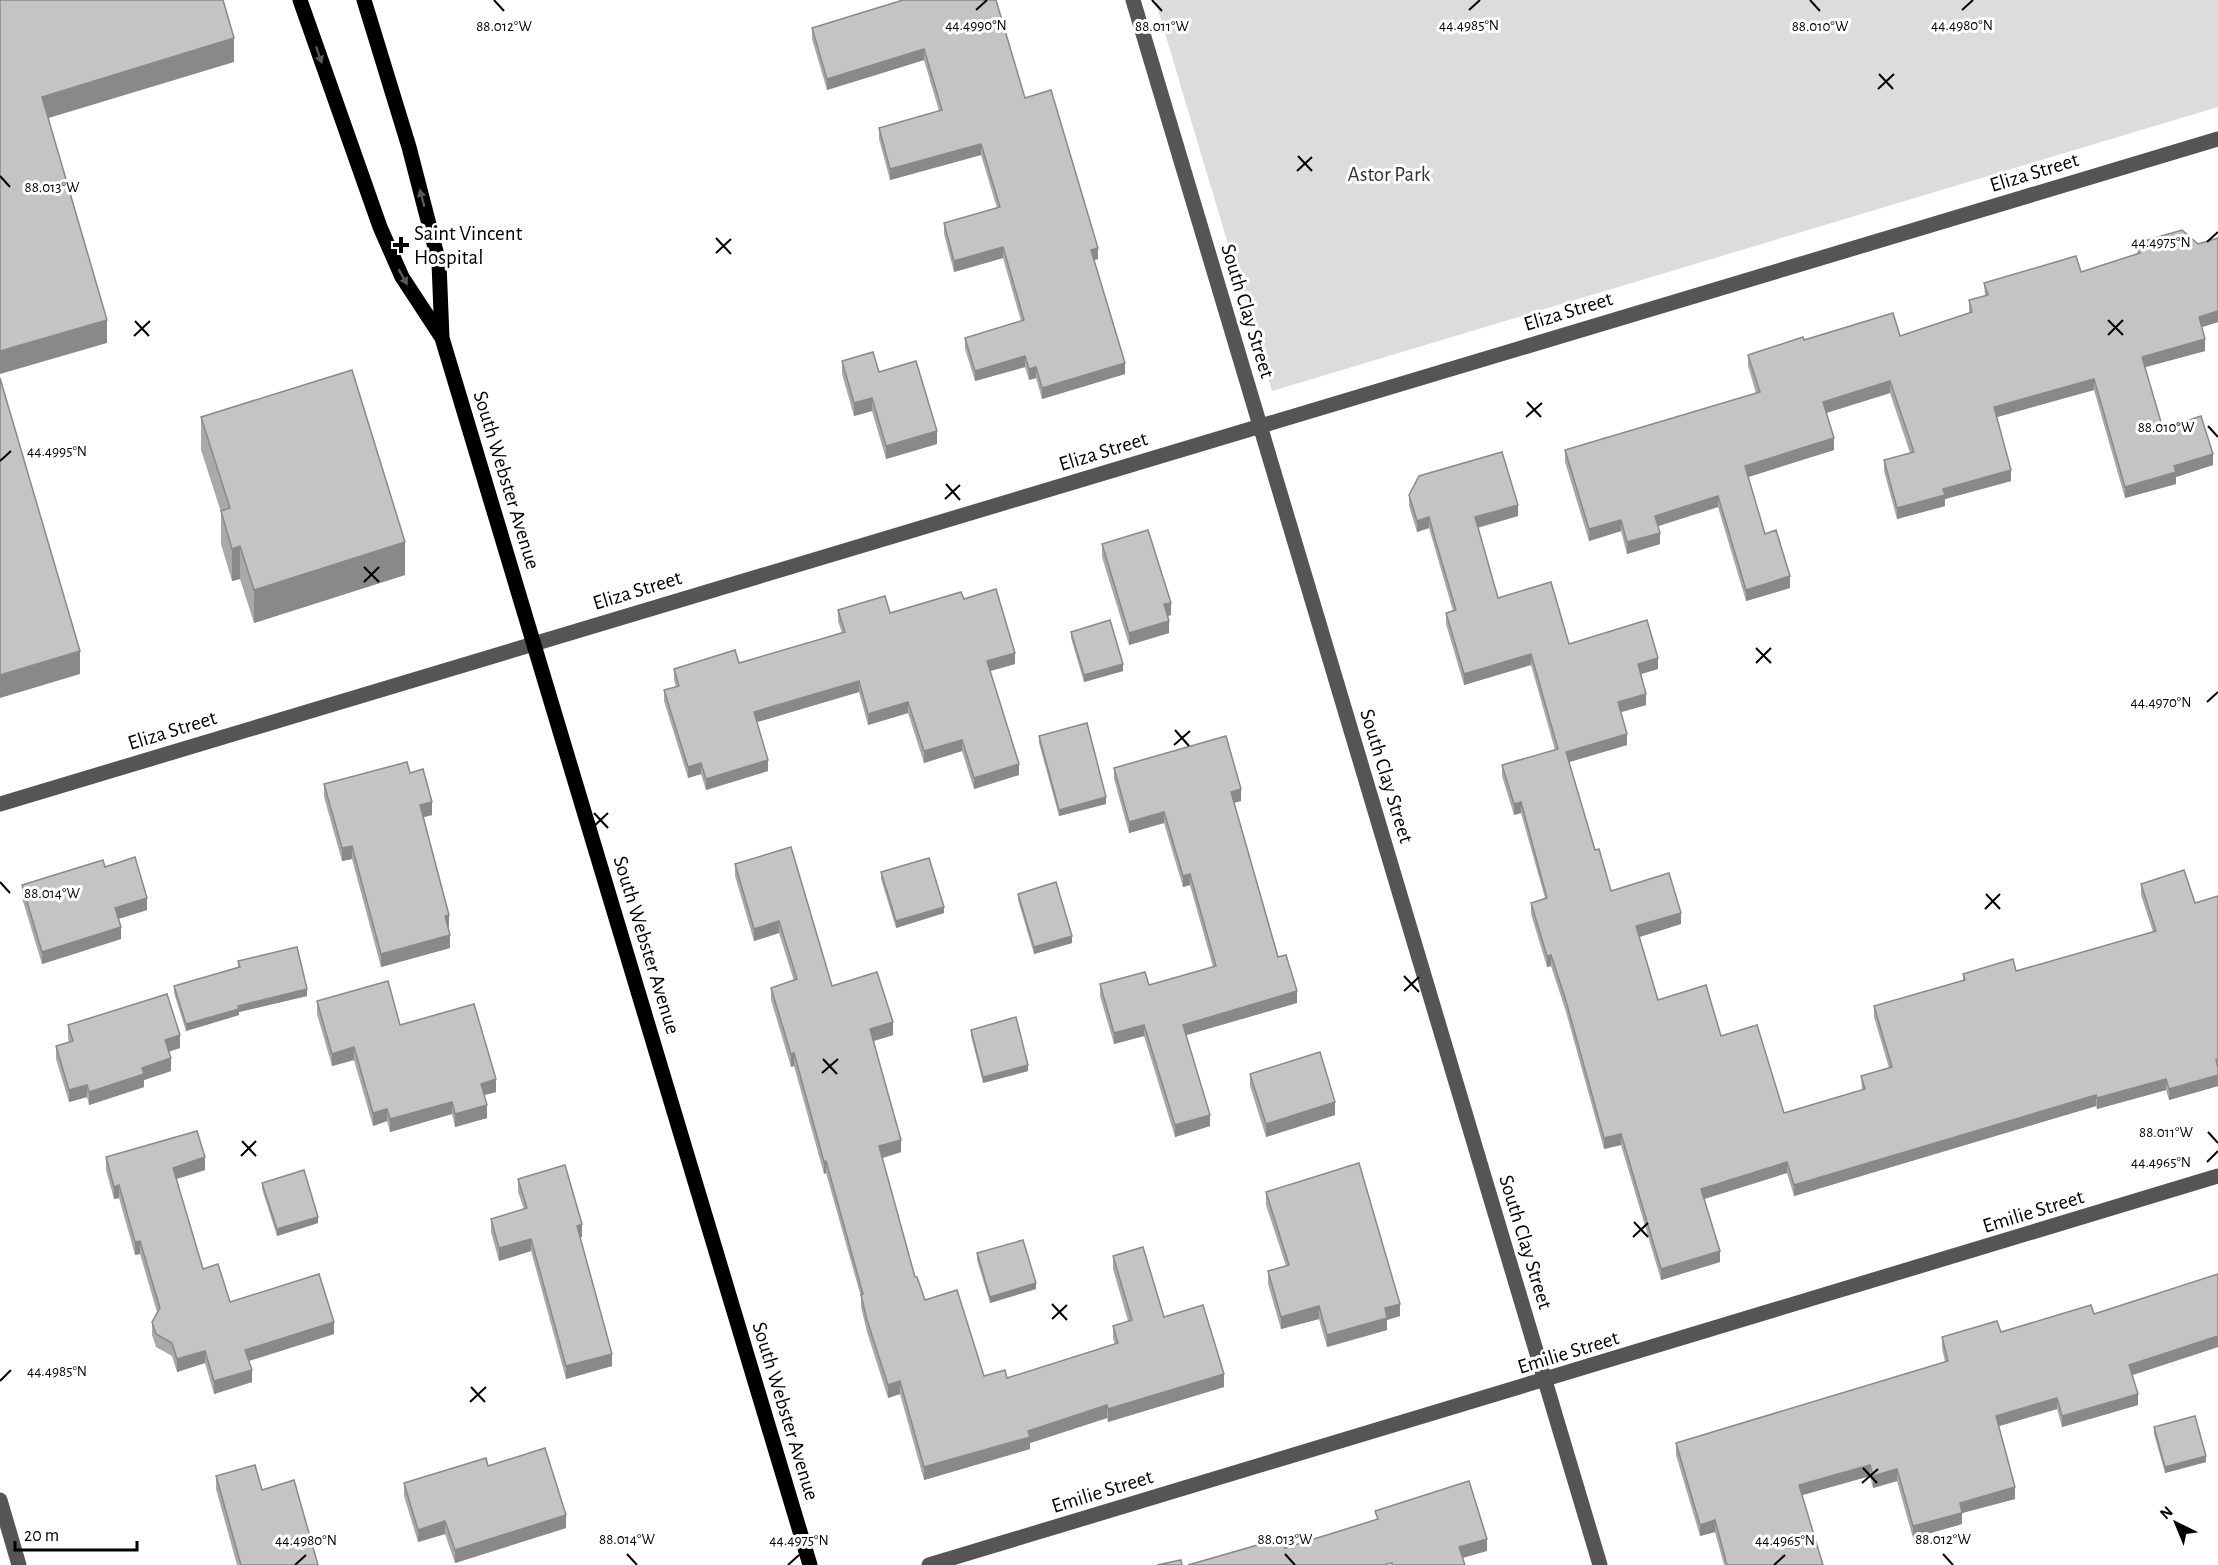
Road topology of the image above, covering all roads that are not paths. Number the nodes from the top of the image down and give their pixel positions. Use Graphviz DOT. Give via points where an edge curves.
graph roads {
  1 [pos="300,0"];
  2 [pos="364,0"];
  3 [pos="1133,0"];
  4 [pos="2218,139"];
  5 [pos="442,338"];
  6 [pos="1260,426"];
  7 [pos="535,643"];
  8 [pos="0,804"];
  9 [pos="2218,1176"];
  10 [pos="1545,1381"];
  11 [pos="0,1500"];
  12 [pos="20,1565"];
  13 [pos="810,1565"];
  14 [pos="929,1565"];
  15 [pos="1600,1565"];
  1 -- 5 [label="main road, South Webster Avenue, one-way" via="380,227 402,277"];
  5 -- 2 [label="main road, South Webster Avenue, one-way" via="439,262"];
  3 -- 6 [label="street, South Clay Street"];
  4 -- 6 [label="street, Eliza Street"];
  5 -- 7 [label="main road, South Webster Avenue"];
  6 -- 7 [label="street, Eliza Street"];
  6 -- 10 [label="street, South Clay Street"];
  7 -- 8 [label="street, Eliza Street"];
  7 -- 13 [label="main road, South Webster Avenue"];
  9 -- 10 [label="street, Emilie Street"];
  10 -- 14 [label="street, Emilie Street"];
  10 -- 15 [label="street, South Clay Street"];
  11 -- 12 [label="street"];
}
